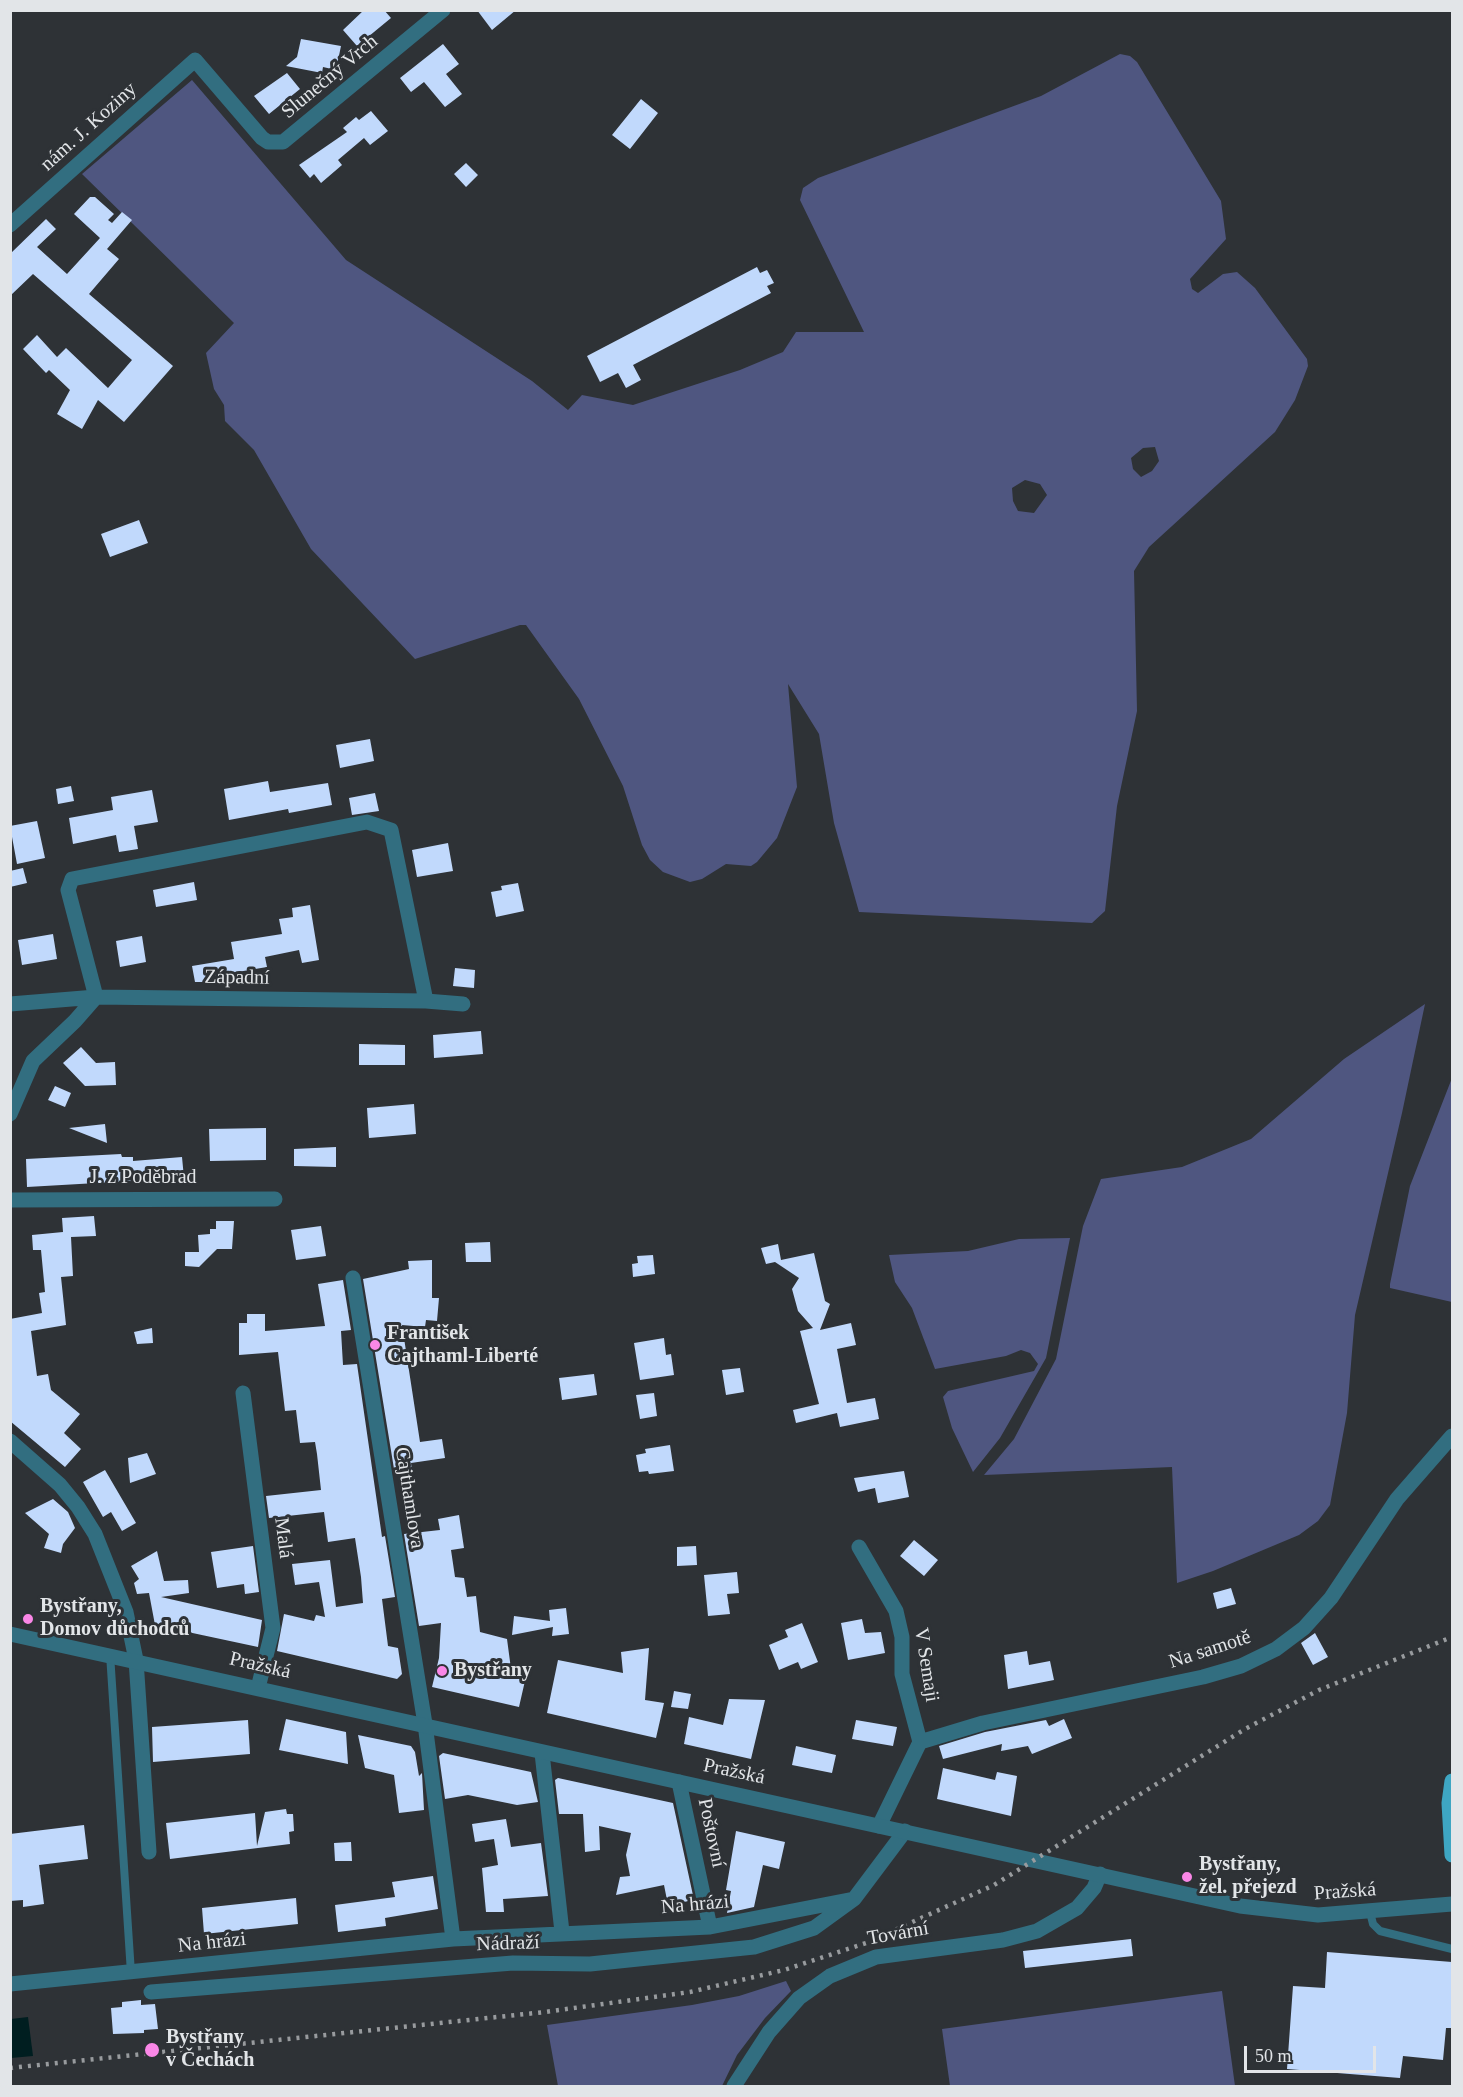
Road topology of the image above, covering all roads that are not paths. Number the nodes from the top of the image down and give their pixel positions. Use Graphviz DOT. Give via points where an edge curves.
graph roads {
  1 [pos="443,10"];
  2 [pos="195,60"];
  3 [pos="10,225"];
  4 [pos="96,997"];
  5 [pos="426,1001"];
  6 [pos="10,1004"];
  7 [pos="463,1004"];
  8 [pos="10,1114"];
  9 [pos="275,1198"];
  10 [pos="10,1200"];
  11 [pos="353,1278"];
  12 [pos="243,1393"];
  13 [pos="1452,1436"];
  14 [pos="10,1441"];
  15 [pos="858,1547"];
  16 [pos="10,1634"];
  17 [pos="110,1654"];
  18 [pos="136,1660"];
  19 [pos="258,1688"];
  20 [pos="424,1724"];
  21 [pos="920,1742"];
  22 [pos="542,1753"];
  23 [pos="1452,1781"];
  24 [pos="679,1782"];
  25 [pos="879,1826"];
  26 [pos="905,1831"];
  27 [pos="149,1852"];
  28 [pos="1452,1855"];
  29 [pos="1100,1874"];
  30 [pos="854,1899"];
  31 [pos="1452,1904"];
  32 [pos="1370,1912"];
  33 [pos="710,1927"];
  34 [pos="562,1932"];
  35 [pos="453,1939"];
  36 [pos="1452,1949"];
  37 [pos="131,1973"];
  38 [pos="10,1984"];
  39 [pos="151,1992"];
  40 [pos="734,2086"];
  1 -- 2 [label="street, Slunečný Vrch" via="283,142 268,142"];
  2 -- 3 [label="street, nám. J. Koziny"];
  4 -- 5 [label="street, Západní"];
  4 -- 5 [label="street" via="68,890 72,879 367,822 391,830"];
  4 -- 6 [label="street, Západní"];
  4 -- 8 [label="street" via="33,1061"];
  5 -- 7 [label="street, Západní"];
  9 -- 10 [label="street, J. z Poděbrad"];
  11 -- 20 [label="street, Cajthamlova"];
  12 -- 19 [label="street, Malá" via="273,1628"];
  13 -- 21 [label="street, Na samotě" via="1397,1499 1331,1598 1304,1628 1276,1648 1241,1666 1203,1677 983,1723"];
  14 -- 18 [label="street" via="60,1485 95,1534 126,1612"];
  15 -- 21 [label="street, V Semaji" via="896,1611 902,1637 902,1674"];
  16 -- 17 [label="street, Pražská"];
  17 -- 18 [label="street, Pražská"];
  17 -- 37 [label="lane"];
  18 -- 19 [label="street, Pražská"];
  18 -- 27 [label="street"];
  19 -- 20 [label="street, Pražská"];
  20 -- 22 [label="street, Pražská"];
  20 -- 35 [label="street"];
  21 -- 25 [label="street"];
  22 -- 24 [label="street, Pražská"];
  22 -- 34 [label="street"];
  23 -- 28 [label="main road"];
  24 -- 25 [label="street, Pražská"];
  24 -- 33 [label="street, Poštovní"];
  25 -- 26 [label="street, Pražská"];
  26 -- 29 [label="street, Pražská"];
  26 -- 30 [label="street"];
  29 -- 32 [label="street, Pražská" via="1272,1912"];
  29 -- 40 [label="street, Tovární" via="1077,1908 1037,1931 1003,1940 876,1957 830,1976 800,1998 774,2026"];
  30 -- 33 [label="street, Na hrázi"];
  30 -- 39 [label="street, Nádraží" via="814,1928 754,1947 590,1964 513,1963"];
  31 -- 32 [label="street, Pražská"];
  32 -- 36 [label="lane" via="1380,1931"];
  33 -- 34 [label="street, Na hrázi"];
  34 -- 35 [label="street, Na hrázi"];
  35 -- 37 [label="street, Na hrázi"];
  37 -- 38 [label="street, Na hrázi"];
}
